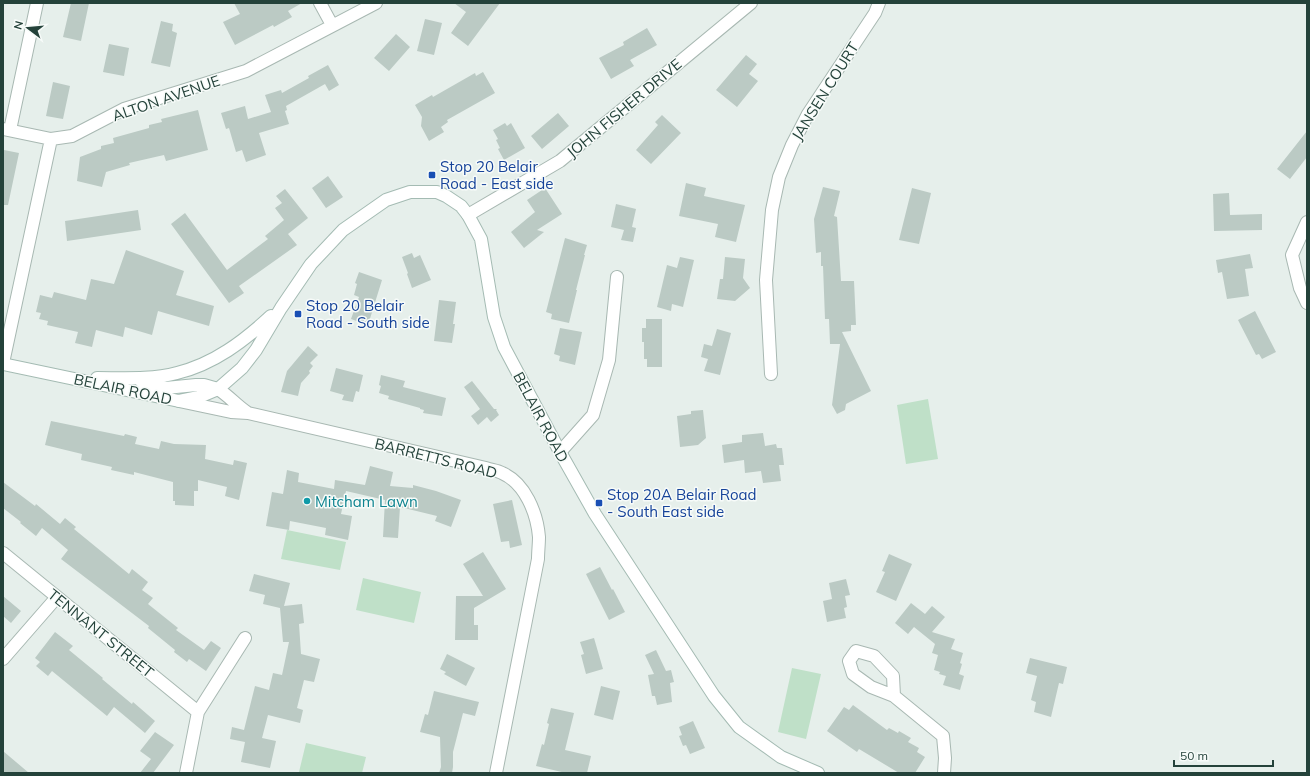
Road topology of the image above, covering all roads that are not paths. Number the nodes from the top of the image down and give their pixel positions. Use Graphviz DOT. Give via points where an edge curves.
graph roads {
  1 [pos="37,3"];
  2 [pos="320,3"];
  3 [pos="376,3"];
  4 [pos="751,3"];
  5 [pos="879,3"];
  6 [pos="332,25"];
  7 [pos="6,129"];
  8 [pos="51,139"];
  9 [pos="468,215"];
  10 [pos="1307,222"];
  11 [pos="617,277"];
  12 [pos="1307,303"];
  13 [pos="281,308"];
  14 [pos="3,364"];
  15 [pos="771,374"];
  16 [pos="66,377"];
  17 [pos="128,378"];
  18 [pos="218,389"];
  19 [pos="179,401"];
  20 [pos="248,413"];
  21 [pos="560,452"];
  22 [pos="3,553"];
  23 [pos="56,597"];
  24 [pos="245,638"];
  25 [pos="3,659"];
  26 [pos="894,696"];
  27 [pos="198,712"];
  28 [pos="186,773"];
  29 [pos="496,773"];
  30 [pos="818,773"];
  31 [pos="944,773"];
  1 -- 7 [label="street"];
  2 -- 6 [label="street"];
  3 -- 6 [label="street, ALTON AVENUE"];
  4 -- 9 [label="street, JOHN FISHER DRIVE" via="560,161"];
  5 -- 15 [label="street, JANSEN COURT" via="875,13 808,114 779,177 772,210 766,280"];
  6 -- 8 [label="street, ALTON AVENUE" via="246,71 124,109 72,136"];
  7 -- 8 [label="street"];
  8 -- 14 [label="street"];
  9 -- 13 [label="street, BELAIR ROAD" via="461,206 437,192 410,192 386,200 343,230 311,264"];
  9 -- 21 [label="street, BELAIR ROAD" via="481,239 494,317 504,347"];
  10 -- 12 [label="street" via="1292,255 1300,288"];
  11 -- 21 [label="street" via="609,360 593,415"];
  13 -- 17 [label="street, BELAIR ROAD" via="258,329 211,361 176,374"];
  13 -- 18 [label="street, BELAIR ROAD" via="256,350 242,368"];
  14 -- 16 [label="street, BELAIR ROAD"];
  16 -- 17 [label="street, BELAIR ROAD"];
  16 -- 19 [label="street, BELAIR ROAD"];
  17 -- 18 [label="street" via="166,388 204,385"];
  18 -- 19 [label="street, BELAIR ROAD" via="199,397"];
  18 -- 20 [label="street, BARRETTS ROAD"];
  19 -- 20 [label="street, BARRETTS ROAD"];
  20 -- 29 [label="street, BARRETTS ROAD" via="501,472 514,481 527,496 539,536 538,559"];
  21 -- 30 [label="street, BELAIR ROAD" via="595,514 662,618 714,696 734,721 781,757"];
  22 -- 23 [label="street, TENNANT STREET"];
  23 -- 25 [label="street"];
  23 -- 27 [label="street, TENNANT STREET"];
  24 -- 27 [label="street"];
  26 -- 31 [label="street" via="944,736"];
  27 -- 28 [label="street"];
}
